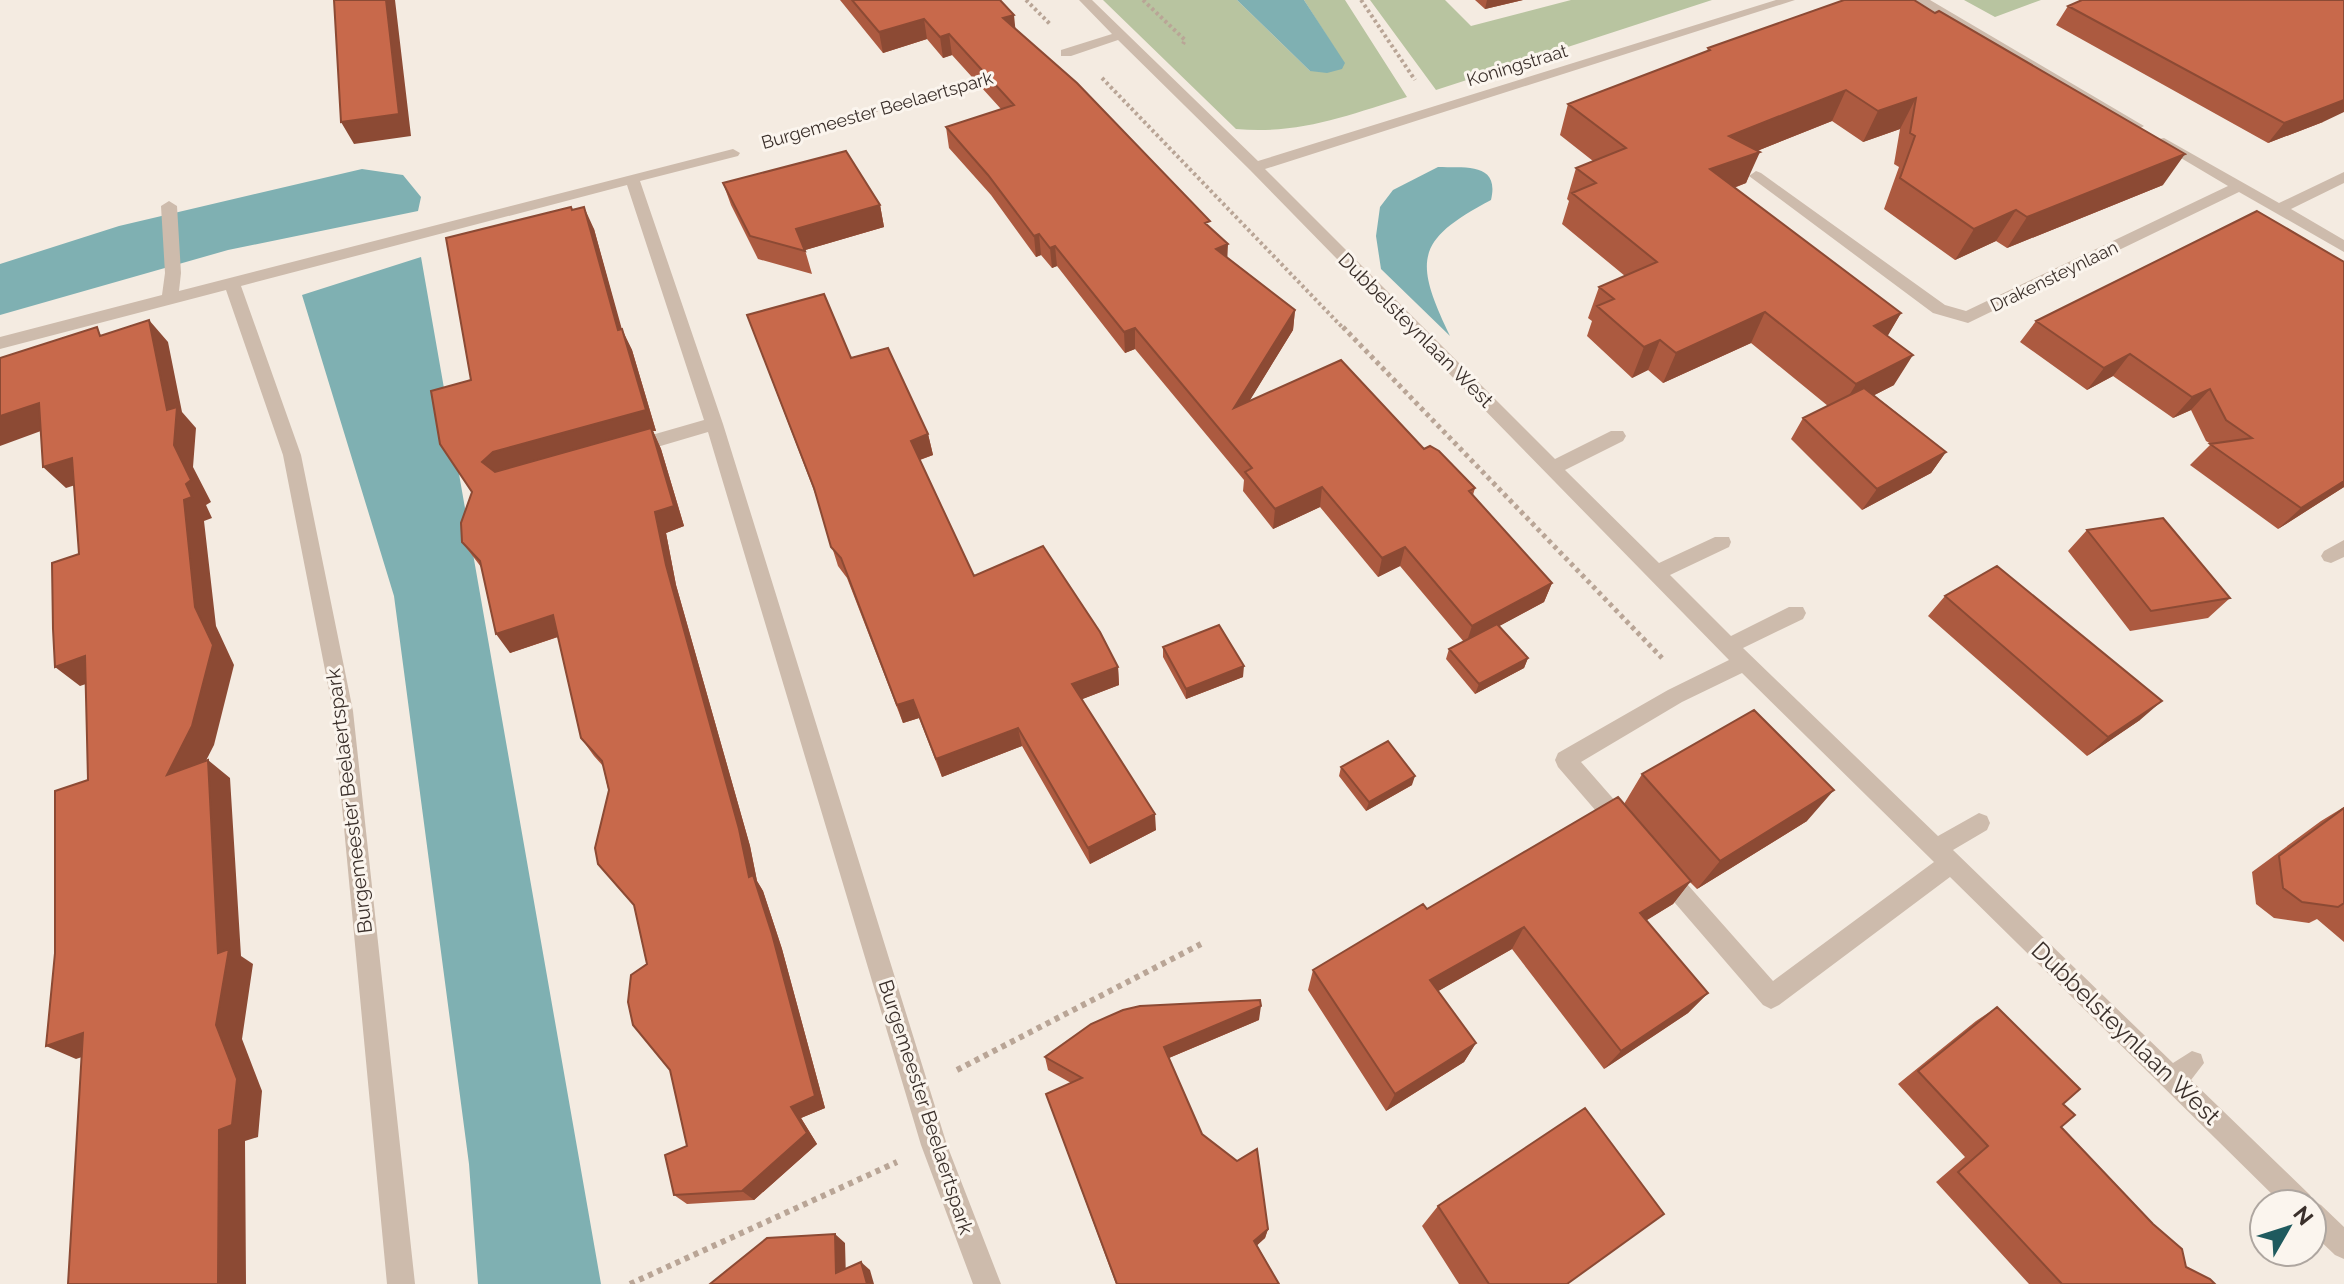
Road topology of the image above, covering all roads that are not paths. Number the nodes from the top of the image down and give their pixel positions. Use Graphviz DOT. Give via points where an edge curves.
graph roads {
  1 [pos="1085,0"];
  2 [pos="1789,0"];
  3 [pos="1921,0"];
  4 [pos="1121,35"];
  5 [pos="1071,52"];
  6 [pos="733,153"];
  7 [pos="1255,167"];
  8 [pos="1756,176"];
  9 [pos="2344,177"];
  10 [pos="632,179"];
  11 [pos="2240,186"];
  12 [pos="169,206"];
  13 [pos="2279,209"];
  14 [pos="2344,247"];
  15 [pos="232,283"];
  16 [pos="170,299"];
  17 [pos="0,343"];
  18 [pos="714,424"];
  19 [pos="1617,436"];
  20 [pos="610,454"];
  21 [pos="1553,468"];
  22 [pos="1722,542"];
  23 [pos="1656,573"];
  24 [pos="1796,613"];
  25 [pos="1736,654"];
  26 [pos="1979,823"];
  27 [pos="1944,855"];
  28 [pos="2287,1188"];
  29 [pos="2328,1230"];
  30 [pos="2344,1246"];
  31 [pos="401,1284"];
  32 [pos="987,1284"];
  1 -- 4 [label="street, Dubbelsteynlaan West"];
  2 -- 7 [label="street, Koningstraat"];
  3 -- 11 [label="street"];
  4 -- 5 [label="street"];
  4 -- 7 [label="street, Dubbelsteynlaan West"];
  6 -- 10 [label="street, Burgemeester Beelaertspark"];
  7 -- 21 [label="street, Dubbelsteynlaan West"];
  8 -- 11 [label="street, Drakensteynlaan" via="1939,309 1968,317"];
  9 -- 13 [label="street"];
  10 -- 15 [label="street, Burgemeester Beelaertspark"];
  10 -- 18 [label="street, Burgemeester Beelaertspark"];
  11 -- 13 [label="street"];
  12 -- 16 [label="street"];
  13 -- 14 [label="street"];
  15 -- 16 [label="street, Burgemeester Beelaertspark"];
  15 -- 31 [label="street, Burgemeester Beelaertspark" via="292,455 343,711"];
  16 -- 17 [label="street, Burgemeester Beelaertspark"];
  18 -- 20 [label="street"];
  18 -- 32 [label="street, Burgemeester Beelaertspark" via="934,1145"];
  19 -- 21 [label="street"];
  21 -- 23 [label="street, Dubbelsteynlaan West"];
  22 -- 23 [label="street"];
  23 -- 25 [label="street, Dubbelsteynlaan West"];
  24 -- 25 [label="street" via="1765,626"];
  25 -- 27 [label="street, Dubbelsteynlaan West"];
  25 -- 27 [label="street" via="1566,760 1771,997"];
  26 -- 27 [label="street"];
  27 -- 28 [label="street, Dubbelsteynlaan West" via="2183,1071"];
  29 -- 30 [label="street"];
}
